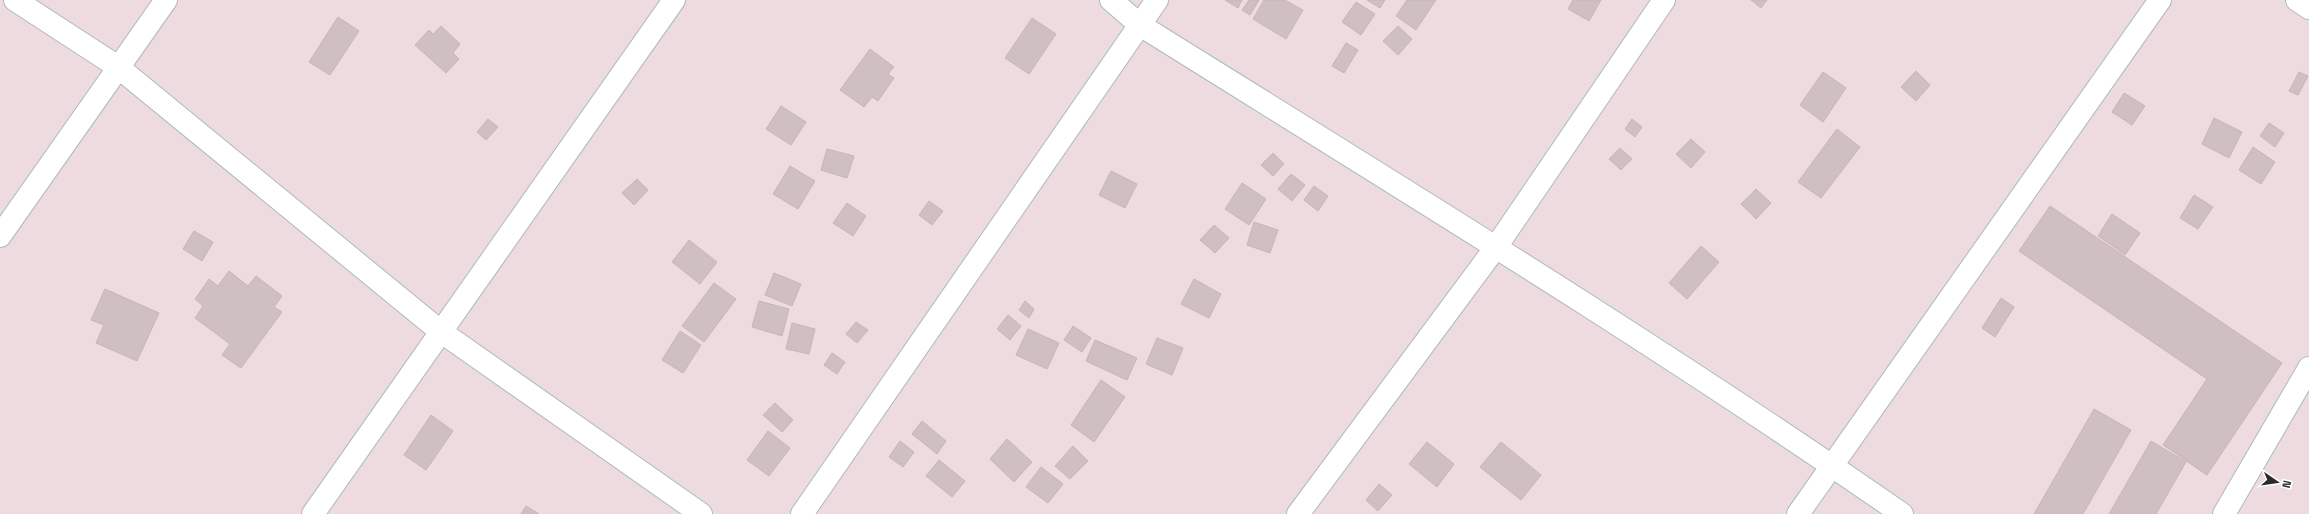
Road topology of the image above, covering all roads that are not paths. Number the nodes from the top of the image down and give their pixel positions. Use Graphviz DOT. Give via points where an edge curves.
graph roads {
  1 [pos="15,0"];
  2 [pos="166,0"];
  3 [pos="674,0"];
  4 [pos="1111,0"];
  5 [pos="1157,0"];
  6 [pos="1664,0"];
  7 [pos="2160,0"];
  8 [pos="2297,0"];
  9 [pos="2309,8"];
  10 [pos="1140,25"];
  11 [pos="118,67"];
  12 [pos="0,236"];
  13 [pos="1496,247"];
  14 [pos="440,331"];
  15 [pos="2309,368"];
  16 [pos="1831,465"];
  17 [pos="313,514"];
  18 [pos="702,514"];
  19 [pos="802,514"];
  20 [pos="1298,514"];
  21 [pos="1798,514"];
  22 [pos="1902,514"];
  23 [pos="2224,514"];
  1 -- 11 [label="street"];
  2 -- 11 [label="street"];
  3 -- 14 [label="street"];
  4 -- 10 [label="street"];
  5 -- 10 [label="street"];
  6 -- 13 [label="street"];
  7 -- 16 [label="street"];
  8 -- 9 [label="street"];
  10 -- 13 [label="street"];
  10 -- 19 [label="street"];
  11 -- 12 [label="street"];
  11 -- 14 [label="street"];
  13 -- 16 [label="street"];
  13 -- 20 [label="street"];
  14 -- 17 [label="street"];
  14 -- 18 [label="street"];
  15 -- 23 [label="street"];
  16 -- 21 [label="street"];
  16 -- 22 [label="street"];
}
